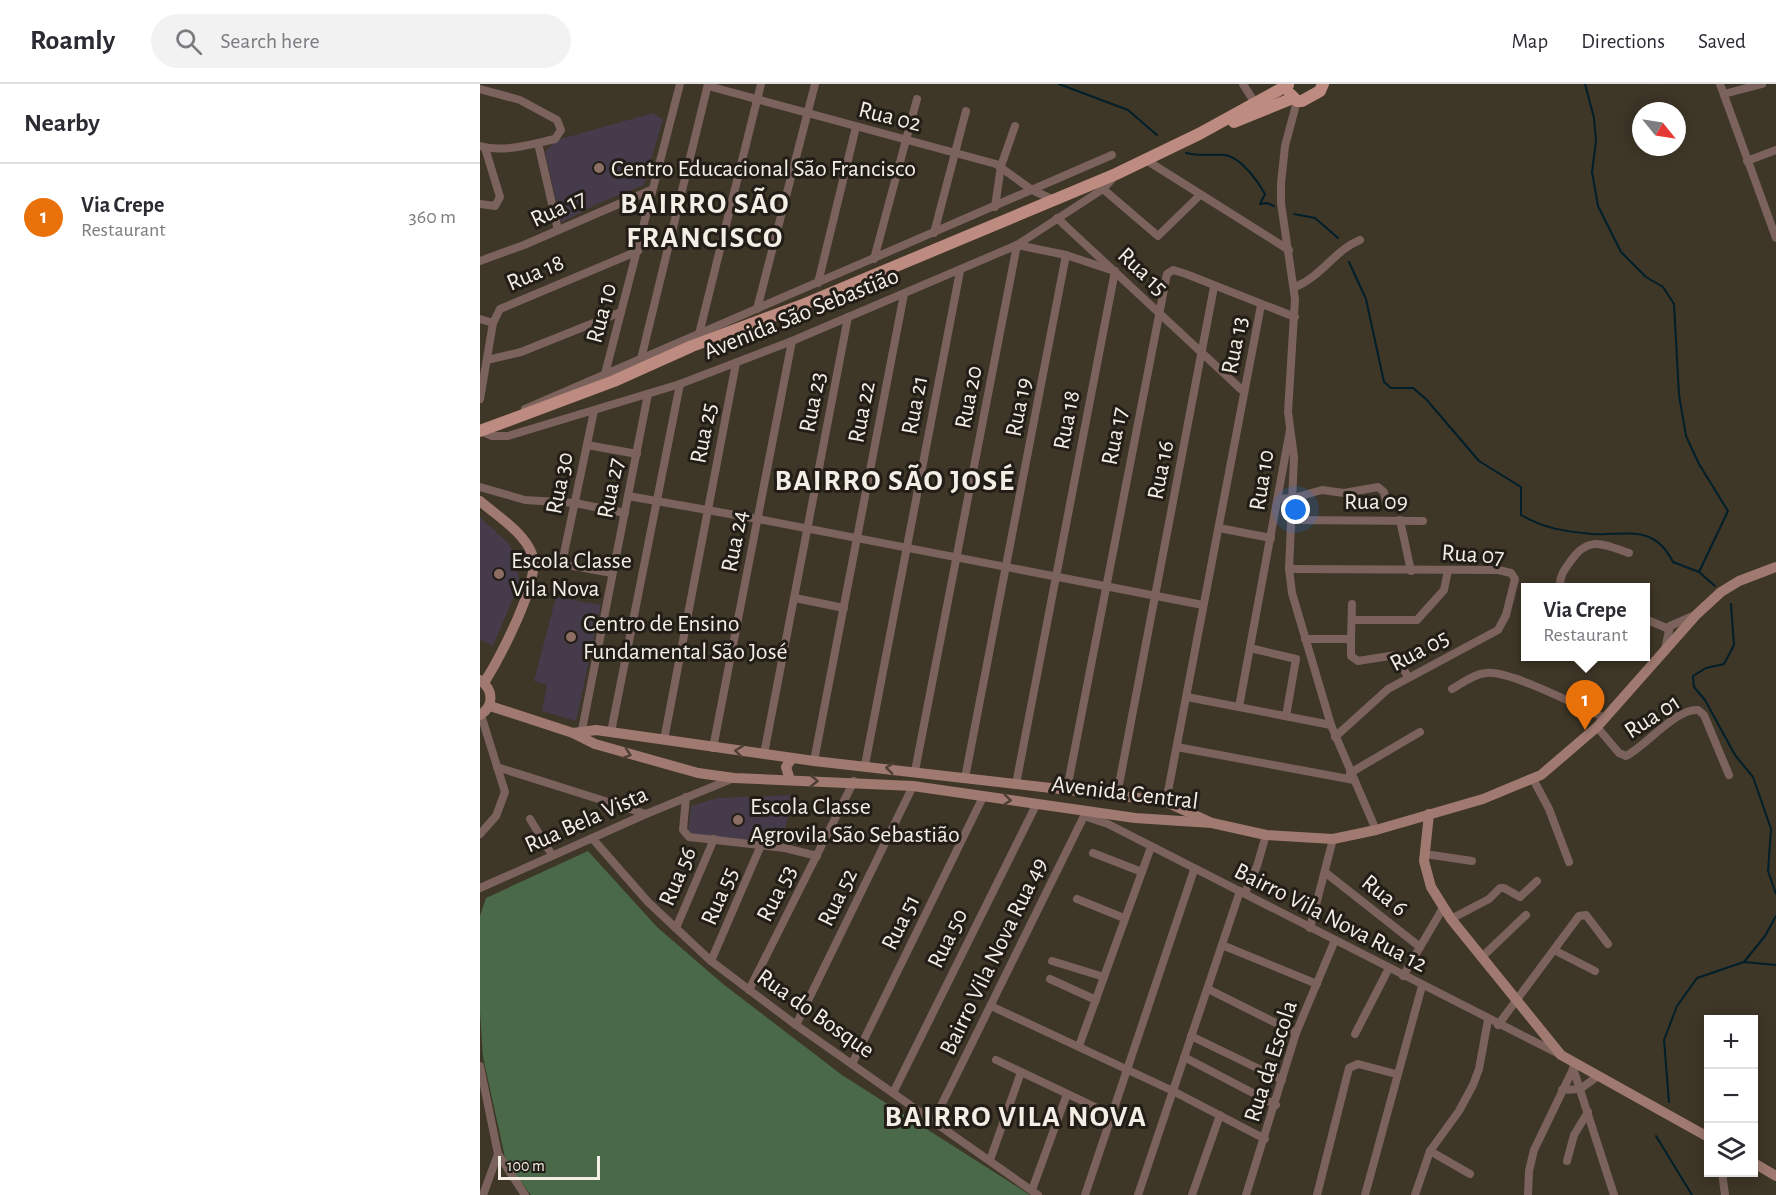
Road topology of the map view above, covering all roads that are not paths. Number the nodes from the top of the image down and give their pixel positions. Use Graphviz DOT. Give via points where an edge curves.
graph roads {
  1 [pos="761,84"];
  2 [pos="815,84"];
  3 [pos="1243,84"];
  4 [pos="1720,84"];
  5 [pos="1761,84"];
  6 [pos="677,85"];
  7 [pos="708,85"];
  8 [pos="1289,85"];
  9 [pos="1324,85"];
  10 [pos="480,89"];
  11 [pos="1724,94"];
  12 [pos="917,99"];
  13 [pos="1295,99"];
  14 [pos="757,101"];
  15 [pos="1255,103"];
  16 [pos="966,111"];
  17 [pos="807,114"];
  18 [pos="1016,126"];
  19 [pos="855,127"];
  20 [pos="1199,134"];
  21 [pos="906,140"];
  22 [pos="538,143"];
  23 [pos="483,147"];
  24 [pos="1776,150"];
  25 [pos="955,152"];
  26 [pos="1112,155"];
  27 [pos="1146,160"];
  28 [pos="1747,161"];
  29 [pos="1001,166"];
  30 [pos="1116,174"];
  31 [pos="1103,189"];
  32 [pos="651,190"];
  33 [pos="1032,190"];
  34 [pos="1200,196"];
  35 [pos="1054,200"];
  36 [pos="480,204"];
  37 [pos="995,207"];
  38 [pos="1772,213"];
  39 [pos="1057,218"];
  40 [pos="558,230"];
  41 [pos="934,233"];
  42 [pos="1776,238"];
  43 [pos="1360,240"];
  44 [pos="1017,245"];
  45 [pos="1289,250"];
  46 [pos="638,251"];
  47 [pos="1066,255"];
  48 [pos="874,259"];
  49 [pos="480,261"];
  50 [pos="960,271"];
  51 [pos="1115,271"];
  52 [pos="818,283"];
  53 [pos="1214,286"];
  54 [pos="1295,287"];
  55 [pos="904,294"];
  56 [pos="1261,305"];
  57 [pos="757,309"];
  58 [pos="621,312"];
  59 [pos="1158,312"];
  60 [pos="848,317"];
  61 [pos="1294,317"];
  62 [pos="480,319"];
  63 [pos="493,323"];
  64 [pos="699,334"];
  65 [pos="792,341"];
  66 [pos="1202,352"];
  67 [pos="641,358"];
  68 [pos="488,360"];
  69 [pos="736,363"];
  70 [pos="605,374"];
  71 [pos="482,378"];
  72 [pos="680,384"];
  73 [pos="1244,392"];
  74 [pos="648,394"];
  75 [pos="480,399"];
  76 [pos="594,411"];
  77 [pos="518,416"];
  78 [pos="1290,428"];
  79 [pos="480,431"];
  80 [pos="587,445"];
  81 [pos="637,454"];
  82 [pos="480,487"];
  83 [pos="628,496"];
  84 [pos="1293,498"];
  85 [pos="1278,499"];
  86 [pos="480,501"];
  87 [pos="658,501"];
  88 [pos="575,503"];
  89 [pos="1387,506"];
  90 [pos="708,509"];
  91 [pos="625,513"];
  92 [pos="758,519"];
  93 [pos="1292,520"];
  94 [pos="1400,520"];
  95 [pos="1423,521"];
  96 [pos="1219,528"];
  97 [pos="808,529"];
  98 [pos="855,538"];
  99 [pos="1271,538"];
  100 [pos="906,547"];
  101 [pos="1629,553"];
  102 [pos="956,557"];
  103 [pos="534,560"];
  104 [pos="562,563"];
  105 [pos="1007,567"];
  106 [pos="1776,567"];
  107 [pos="1289,569"];
  108 [pos="1448,570"];
  109 [pos="1411,571"];
  110 [pos="612,573"];
  111 [pos="1056,576"];
  112 [pos="1560,583"];
  113 [pos="1106,586"];
  114 [pos="1156,595"];
  115 [pos="1512,595"];
  116 [pos="795,598"];
  117 [pos="1352,604"];
  118 [pos="1203,605"];
  119 [pos="844,608"];
  120 [pos="1697,614"];
  121 [pos="1352,620"];
  122 [pos="1650,621"];
  123 [pos="1669,629"];
  124 [pos="1305,639"];
  125 [pos="1351,639"];
  126 [pos="1250,648"];
  127 [pos="1665,650"];
  128 [pos="1408,677"];
  129 [pos="482,682"];
  130 [pos="1452,688"];
  131 [pos="1186,697"];
  132 [pos="490,706"];
  133 [pos="1239,707"];
  134 [pos="481,715"];
  135 [pos="1286,716"];
  136 [pos="1605,718"];
  137 [pos="1331,725"];
  138 [pos="1597,727"];
  139 [pos="577,731"];
  140 [pos="611,732"];
  141 [pos="1420,732"];
  142 [pos="1335,737"];
  143 [pos="664,740"];
  144 [pos="1177,747"];
  145 [pos="713,748"];
  146 [pos="764,754"];
  147 [pos="780,756"];
  148 [pos="792,758"];
  149 [pos="814,760"];
  150 [pos="865,765"];
  151 [pos="497,767"];
  152 [pos="915,771"];
  153 [pos="1729,775"];
  154 [pos="1352,776"];
  155 [pos="729,778"];
  156 [pos="965,778"];
  157 [pos="1533,779"];
  158 [pos="777,780"];
  159 [pos="790,780"];
  160 [pos="854,781"];
  161 [pos="1016,784"];
  162 [pos="913,786"];
  163 [pos="1067,789"];
  164 [pos="1117,795"];
  165 [pos="686,797"];
  166 [pos="983,797"];
  167 [pos="1138,798"];
  168 [pos="1166,802"];
  169 [pos="1037,803"];
  170 [pos="1085,813"];
  171 [pos="646,814"];
  172 [pos="1429,814"];
  173 [pos="1135,818"];
  174 [pos="530,819"];
  175 [pos="1212,823"];
  176 [pos="1376,830"];
  177 [pos="480,834"];
  178 [pos="1266,835"];
  179 [pos="592,838"];
  180 [pos="714,839"];
  181 [pos="1333,839"];
  182 [pos="761,845"];
  183 [pos="1151,847"];
  184 [pos="1094,853"];
  185 [pos="1425,854"];
  186 [pos="552,855"];
  187 [pos="817,856"];
  188 [pos="1472,861"];
  189 [pos="1569,862"];
  190 [pos="1194,870"];
  191 [pos="1142,872"];
  192 [pos="1326,873"];
  193 [pos="1537,881"];
  194 [pos="480,888"];
  195 [pos="1243,892"];
  196 [pos="1077,899"];
  197 [pos="1443,908"];
  198 [pos="1526,915"];
  199 [pos="1124,918"];
  200 [pos="1451,918"];
  201 [pos="676,928"];
  202 [pos="1310,928"];
  203 [pos="1335,940"];
  204 [pos="1608,944"];
  205 [pos="1222,945"];
  206 [pos="1420,947"];
  207 [pos="1554,950"];
  208 [pos="1483,956"];
  209 [pos="711,961"];
  210 [pos="1052,961"];
  211 [pos="1389,968"];
  212 [pos="1595,970"];
  213 [pos="1403,976"];
  214 [pos="1104,977"];
  215 [pos="1050,979"];
  216 [pos="1317,984"];
  217 [pos="1422,986"];
  218 [pos="1208,989"];
  219 [pos="749,990"];
  220 [pos="1516,998"];
  221 [pos="1096,1000"];
  222 [pos="991,1006"];
  223 [pos="1488,1020"];
  224 [pos="796,1025"];
  225 [pos="1498,1025"];
  226 [pos="1296,1033"];
  227 [pos="1355,1034"];
  228 [pos="1191,1036"];
  229 [pos="1079,1046"];
  230 [pos="1561,1055"];
  231 [pos="1184,1057"];
  232 [pos="996,1060"];
  233 [pos="852,1064"];
  234 [pos="480,1066"];
  235 [pos="1574,1066"];
  236 [pos="1128,1070"];
  237 [pos="1021,1072"];
  238 [pos="1396,1074"];
  239 [pos="1598,1076"];
  240 [pos="1282,1080"];
  241 [pos="1580,1089"];
  242 [pos="1562,1090"];
  243 [pos="894,1091"];
  244 [pos="1173,1091"];
  245 [pos="1067,1094"];
  246 [pos="1276,1105"];
  247 [pos="1588,1112"];
  248 [pos="1220,1114"];
  249 [pos="1112,1115"];
  250 [pos="934,1120"];
  251 [pos="1704,1135"];
  252 [pos="1265,1139"];
  253 [pos="1430,1151"];
  254 [pos="498,1154"];
  255 [pos="990,1160"];
  256 [pos="1567,1161"];
  257 [pos="1758,1165"];
  258 [pos="1470,1174"];
  259 [pos="1776,1176"];
  260 [pos="1723,1177"];
  261 [pos="1035,1193"];
  262 [pos="483,1195"];
  263 [pos="525,1195"];
  264 [pos="1085,1195"];
  265 [pos="1138,1195"];
  266 [pos="1192,1195"];
  267 [pos="1246,1195"];
  268 [pos="1317,1195"];
  269 [pos="1365,1195"];
  270 [pos="1415,1195"];
  271 [pos="1528,1195"];
  272 [pos="1614,1195"];
  273 [pos="1725,1195"];
  1 -- 14 [label="street"];
  2 -- 17 [label="street"];
  3 -- 15 [label="street"];
  4 -- 11 [label="street"];
  5 -- 11 [label="street"];
  6 -- 32 [label="street, Rua 10"];
  7 -- 14 [label="street, Rua 02"];
  7 -- 67 [label="street"];
  8 -- 13 [label="main road, Avenida São Sebastião"];
  8 -- 15 [label="main road, Avenida São Sebastião"];
  9 -- 13 [label="main road, Avenida São Sebastião" via="1314,96"];
  10 -- 22 [label="street" via="520,100 557,120 561,130 558,137"];
  11 -- 28 [label="street"];
  12 -- 21 [label="street"];
  13 -- 20 [label="main road, Avenida São Sebastião"];
  13 -- 45 [label="street" via="1281,183"];
  14 -- 17 [label="street, Rua 02"];
  14 -- 64 [label="street"];
  15 -- 20 [label="main road, Avenida São Sebastião"];
  16 -- 25 [label="street"];
  17 -- 19 [label="street, Rua 02"];
  17 -- 57 [label="street"];
  18 -- 29 [label="street"];
  19 -- 21 [label="street, Rua 02"];
  19 -- 52 [label="street"];
  20 -- 27 [label="main road, Avenida São Sebastião"];
  21 -- 25 [label="street, Rua 02"];
  21 -- 48 [label="street"];
  22 -- 23 [label="street" via="512,148"];
  22 -- 40 [label="street"];
  23 -- 36 [label="street" via="500,197 497,204 489,207"];
  24 -- 28 [label="street"];
  25 -- 29 [label="street, Rua 02"];
  25 -- 41 [label="street"];
  26 -- 33 [label="street"];
  27 -- 30 [label="main road, Avenida São Sebastião"];
  27 -- 34 [label="street"];
  28 -- 38 [label="street"];
  29 -- 33 [label="street, Rua 02"];
  29 -- 37 [label="street"];
  30 -- 31 [label="street, Avenida São Sebastião"];
  30 -- 35 [label="main road, Avenida São Sebastião"];
  31 -- 34 [label="street" via="1158,236"];
  31 -- 39 [label="street, Avenida São Sebastião"];
  32 -- 40 [label="street, Rua 17"];
  32 -- 46 [label="street, Rua 10"];
  33 -- 35 [label="street, Rua 02"];
  33 -- 37 [label="street"];
  34 -- 45 [label="street"];
  35 -- 77 [label="main road, Avenida São Sebastião" via="614,381"];
  37 -- 41 [label="street"];
  38 -- 42 [label="street"];
  39 -- 44 [label="street, Avenida São Sebastião"];
  39 -- 51 [label="street, Rua 15"];
  40 -- 49 [label="street, Rua 17"];
  41 -- 48 [label="street"];
  43 -- 54 [label="street" via="1310,281"];
  44 -- 47 [label="street"];
  44 -- 50 [label="street, Avenida São Sebastião"];
  44 -- 102 [label="street, Rua 20"];
  45 -- 54 [label="street"];
  46 -- 58 [label="street, Rua 10"];
  46 -- 63 [label="street, Rua 18" via="507,305 500,309"];
  47 -- 51 [label="street"];
  47 -- 105 [label="street, Rua 19"];
  48 -- 52 [label="street"];
  50 -- 55 [label="street, Avenida São Sebastião"];
  50 -- 100 [label="street, Rua 21"];
  51 -- 59 [label="street, Rua 15"];
  51 -- 111 [label="street, Rua 18"];
  52 -- 57 [label="street"];
  53 -- 56 [label="street"];
  53 -- 59 [label="street, Rua 17" via="1173,270 1167,274"];
  53 -- 66 [label="street, Rua 16"];
  54 -- 61 [label="street"];
  55 -- 60 [label="street, Avenida São Sebastião"];
  55 -- 98 [label="street, Rua 22"];
  56 -- 61 [label="street"];
  56 -- 73 [label="street, Rua 13"];
  57 -- 64 [label="street"];
  58 -- 68 [label="street" via="521,352"];
  58 -- 70 [label="street, Rua 10"];
  59 -- 66 [label="street, Rua 15"];
  59 -- 113 [label="street, Rua 17"];
  60 -- 65 [label="street, Avenida São Sebastião"];
  60 -- 97 [label="street, Rua 23"];
  61 -- 78 [label="street"];
  62 -- 63 [label="street"];
  63 -- 68 [label="street, Rua 18"];
  64 -- 67 [label="street"];
  65 -- 69 [label="street, Avenida São Sebastião"];
  65 -- 92 [label="street, Rua 24"];
  66 -- 73 [label="street, Rua 15"];
  66 -- 114 [label="street, Rua 16"];
  67 -- 70 [label="street"];
  68 -- 71 [label="street, Rua 18"];
  69 -- 72 [label="street, Avenida São Sebastião"];
  69 -- 90 [label="street, Rua 25"];
  70 -- 77 [label="street" via="527,408"];
  71 -- 75 [label="street, Rua 18"];
  72 -- 74 [label="street, Avenida São Sebastião"];
  72 -- 87 [label="street"];
  73 -- 96 [label="street, Rua 13"];
  74 -- 76 [label="street, Avenida São Sebastião"];
  74 -- 81 [label="street, Rua 27"];
  76 -- 79 [label="street, Avenida São Sebastião" via="508,436"];
  76 -- 80 [label="street, Rua 30"];
  77 -- 79 [label="main road, Avenida São Sebastião"];
  78 -- 84 [label="street" via="1294,449"];
  78 -- 85 [label="street, Rua 10"];
  80 -- 81 [label="street"];
  80 -- 88 [label="street, Rua 30"];
  81 -- 83 [label="street, Rua 27"];
  82 -- 88 [label="street" via="525,500"];
  83 -- 87 [label="street"];
  83 -- 91 [label="street, Rua 27"];
  84 -- 85 [label="street"];
  84 -- 89 [label="street" via="1322,490 1344,493 1378,487 1384,492"];
  84 -- 93 [label="street"];
  85 -- 99 [label="street, Rua 10"];
  86 -- 103 [label="street" via="526,542"];
  87 -- 90 [label="street"];
  87 -- 140 [label="street"];
  88 -- 91 [label="street"];
  88 -- 104 [label="street, Rua 30"];
  90 -- 92 [label="street"];
  90 -- 143 [label="street, Rua 25"];
  91 -- 110 [label="street, Rua 27"];
  92 -- 97 [label="street"];
  92 -- 145 [label="street, Rua 24"];
  93 -- 94 [label="street, Rua 09"];
  93 -- 107 [label="street"];
  94 -- 95 [label="street, Rua 09"];
  94 -- 109 [label="street, Rua 07"];
  96 -- 99 [label="street"];
  96 -- 118 [label="street, Rua 13"];
  97 -- 98 [label="street"];
  97 -- 116 [label="street, Rua 23"];
  98 -- 100 [label="street"];
  98 -- 119 [label="street, Rua 22"];
  99 -- 126 [label="street, Rua 10"];
  100 -- 102 [label="street"];
  100 -- 150 [label="street, Rua 21"];
  101 -- 112 [label="street" via="1602,544 1585,547 1575,555"];
  102 -- 105 [label="street"];
  102 -- 152 [label="street, Rua 20"];
  103 -- 104 [label="street"];
  103 -- 129 [label="street" via="529,589"];
  104 -- 110 [label="street"];
  105 -- 111 [label="street"];
  105 -- 156 [label="street, Rua 19"];
  106 -- 120 [label="street" via="1720,592"];
  107 -- 109 [label="street, Rua 07"];
  107 -- 124 [label="street"];
  108 -- 109 [label="street, Rua 07"];
  108 -- 115 [label="street, Rua 07" via="1511,573 1515,579"];
  108 -- 121 [label="street" via="1444,590 1417,620"];
  110 -- 139 [label="street, Rua 27"];
  111 -- 113 [label="street"];
  111 -- 161 [label="street, Rua 18"];
  113 -- 114 [label="street"];
  113 -- 163 [label="street, Rua 17"];
  114 -- 118 [label="street"];
  114 -- 164 [label="street, Rua 16"];
  115 -- 128 [label="street, Rua 05" via="1498,630"];
  116 -- 119 [label="street"];
  116 -- 146 [label="street, Rua 23"];
  117 -- 121 [label="street"];
  118 -- 131 [label="street, Rua 13"];
  119 -- 149 [label="street, Rua 22"];
  120 -- 123 [label="street"];
  120 -- 127 [label="street"];
  121 -- 125 [label="street"];
  122 -- 123 [label="street"];
  123 -- 127 [label="street"];
  124 -- 125 [label="street"];
  124 -- 137 [label="street"];
  125 -- 128 [label="street" via="1350,653 1354,659 1395,654"];
  126 -- 133 [label="street"];
  126 -- 135 [label="street" via="1296,659"];
  127 -- 136 [label="street"];
  128 -- 142 [label="street, Rua 05" via="1380,695"];
  129 -- 132 [label="street" via="491,694"];
  130 -- 136 [label="street, Rua 01" via="1483,673 1500,674"];
  131 -- 133 [label="street"];
  131 -- 144 [label="street, Rua 13"];
  132 -- 134 [label="street"];
  132 -- 139 [label="street, Avenida Central"];
  133 -- 135 [label="street"];
  134 -- 151 [label="street"];
  135 -- 137 [label="street"];
  136 -- 138 [label="street"];
  137 -- 142 [label="street"];
  138 -- 153 [label="street, Rua 01" via="1626,756 1686,712 1698,710 1704,715"];
  138 -- 157 [label="street"];
  139 -- 140 [label="street, Avenida Central"];
  139 -- 155 [label="street, Avenida Central, one-way" via="595,744 666,766"];
  140 -- 143 [label="street, Avenida Central"];
  141 -- 154 [label="street"];
  142 -- 154 [label="street"];
  143 -- 145 [label="street, Avenida Central"];
  144 -- 154 [label="street"];
  144 -- 168 [label="street, Rua 13"];
  146 -- 145 [label="street, Avenida Central, one-way"];
  146 -- 147 [label="street, Avenida Central"];
  147 -- 148 [label="street, Avenida Central"];
  147 -- 158 [label="street" via="782,768"];
  148 -- 149 [label="street, Avenida Central"];
  148 -- 159 [label="street" via="786,767"];
  149 -- 150 [label="street, Avenida Central"];
  152 -- 150 [label="street, Avenida Central, one-way"];
  151 -- 171 [label="street"];
  151 -- 177 [label="street" via="504,800"];
  152 -- 156 [label="street, Avenida Central"];
  154 -- 176 [label="street"];
  155 -- 158 [label="street, Avenida Central"];
  155 -- 165 [label="street, Rua Bela Vista"];
  156 -- 161 [label="street, Avenida Central"];
  157 -- 172 [label="street" via="1483,799"];
  157 -- 189 [label="street" via="1550,809"];
  158 -- 159 [label="street, Avenida Central"];
  159 -- 160 [label="street, Avenida Central, one-way"];
  160 -- 162 [label="street, Avenida Central"];
  160 -- 187 [label="street, Rua 53"];
  161 -- 163 [label="street, Avenida Central"];
  162 -- 166 [label="street, Avenida Central"];
  162 -- 224 [label="street, Rua 52"];
  163 -- 164 [label="street, Avenida Central"];
  164 -- 167 [label="street, Avenida Central"];
  165 -- 171 [label="street, Rua Bela Vista"];
  165 -- 180 [label="street" via="685,834"];
  166 -- 169 [label="street, Avenida Central, one-way"];
  166 -- 233 [label="street, Rua 51"];
  167 -- 168 [label="street, Avenida Central"];
  167 -- 173 [label="street"];
  168 -- 175 [label="street, Avenida Central"];
  169 -- 170 [label="street, Avenida Central"];
  169 -- 243 [label="street, Rua 50"];
  170 -- 173 [label="street, Avenida Central"];
  170 -- 183 [label="street, Bairro Vila Nova Rua 12"];
  170 -- 222 [label="street, Bairro Vila Nova Rua 49"];
  171 -- 179 [label="street, Rua Bela Vista"];
  172 -- 176 [label="street"];
  172 -- 185 [label="street"];
  173 -- 175 [label="street, Avenida Central"];
  174 -- 186 [label="street"];
  175 -- 178 [label="street"];
  176 -- 181 [label="street"];
  178 -- 181 [label="street"];
  178 -- 195 [label="street" via="1257,866"];
  179 -- 186 [label="street, Rua Bela Vista"];
  179 -- 201 [label="street, Rua do Bosque"];
  180 -- 182 [label="street"];
  180 -- 201 [label="street, Rua 56"];
  181 -- 192 [label="street"];
  182 -- 187 [label="street"];
  182 -- 209 [label="street, Rua 55"];
  183 -- 190 [label="street, Bairro Vila Nova Rua 12"];
  183 -- 191 [label="street"];
  184 -- 191 [label="street"];
  185 -- 188 [label="street"];
  185 -- 197 [label="street" via="1427,878"];
  186 -- 194 [label="street, Rua Bela Vista"];
  187 -- 219 [label="street, Rua 53"];
  190 -- 195 [label="street, Bairro Vila Nova Rua 12"];
  190 -- 236 [label="street"];
  191 -- 199 [label="street"];
  192 -- 202 [label="street"];
  192 -- 206 [label="street, Rua 6"];
  193 -- 200 [label="street" via="1520,897 1504,888"];
  195 -- 202 [label="street, Bairro Vila Nova Rua 12"];
  195 -- 205 [label="street"];
  196 -- 199 [label="street"];
  197 -- 200 [label="street"];
  197 -- 206 [label="street"];
  198 -- 208 [label="street"];
  199 -- 214 [label="street"];
  200 -- 208 [label="street"];
  201 -- 209 [label="street, Rua do Bosque"];
  202 -- 203 [label="street, Bairro Vila Nova Rua 12"];
  203 -- 211 [label="street, Bairro Vila Nova Rua 12"];
  203 -- 216 [label="street, Rua da Escola"];
  204 -- 207 [label="street" via="1587,916 1582,915 1572,922"];
  205 -- 216 [label="street"];
  205 -- 218 [label="street"];
  206 -- 213 [label="street"];
  207 -- 212 [label="street"];
  207 -- 220 [label="street"];
  208 -- 220 [label="street"];
  209 -- 219 [label="street, Rua do Bosque"];
  210 -- 214 [label="street"];
  211 -- 213 [label="street, Bairro Vila Nova Rua 12"];
  211 -- 227 [label="street"];
  213 -- 217 [label="street, Bairro Vila Nova Rua 12"];
  214 -- 221 [label="street"];
  215 -- 221 [label="street"];
  216 -- 226 [label="street, Rua da Escola"];
  217 -- 223 [label="street, Bairro Vila Nova Rua 12"];
  217 -- 238 [label="street"];
  218 -- 226 [label="street"];
  218 -- 228 [label="street"];
  219 -- 224 [label="street, Rua do Bosque"];
  220 -- 225 [label="street"];
  220 -- 230 [label="street"];
  221 -- 229 [label="street"];
  222 -- 229 [label="street"];
  222 -- 250 [label="street, Bairro Vila Nova Rua 49"];
  223 -- 225 [label="street, Bairro Vila Nova Rua 12"];
  223 -- 253 [label="street" via="1479,1069 1469,1093"];
  224 -- 233 [label="street, Rua do Bosque"];
  225 -- 230 [label="street, Bairro Vila Nova Rua 12"];
  226 -- 240 [label="street, Rua da Escola"];
  228 -- 231 [label="street"];
  228 -- 240 [label="street"];
  229 -- 236 [label="street"];
  230 -- 235 [label="street"];
  231 -- 244 [label="street"];
  231 -- 246 [label="street"];
  232 -- 237 [label="street"];
  233 -- 243 [label="street, Rua do Bosque"];
  234 -- 254 [label="street"];
  235 -- 239 [label="street"];
  235 -- 241 [label="street"];
  235 -- 242 [label="street"];
  236 -- 244 [label="street"];
  236 -- 249 [label="street"];
  237 -- 245 [label="street"];
  237 -- 255 [label="street"];
  238 -- 268 [label="street" via="1353,1064 1346,1076"];
  238 -- 269 [label="street"];
  239 -- 241 [label="street"];
  239 -- 251 [label="street"];
  240 -- 246 [label="street, Rua da Escola"];
  241 -- 242 [label="street"];
  241 -- 247 [label="street"];
  242 -- 271 [label="street" via="1530,1161"];
  243 -- 250 [label="street, Rua do Bosque"];
  244 -- 248 [label="street"];
  244 -- 265 [label="street"];
  245 -- 249 [label="street"];
  245 -- 261 [label="street"];
  246 -- 252 [label="street, Rua da Escola"];
  247 -- 256 [label="street" via="1574,1135"];
  247 -- 272 [label="street"];
  248 -- 252 [label="street"];
  248 -- 266 [label="street"];
  249 -- 264 [label="street"];
  250 -- 255 [label="street, Rua do Bosque"];
  252 -- 267 [label="street, Rua da Escola"];
  253 -- 258 [label="street"];
  253 -- 270 [label="street"];
  254 -- 262 [label="street"];
  254 -- 263 [label="street"];
  255 -- 261 [label="street, Rua do Bosque"];
  257 -- 259 [label="street"];
  260 -- 273 [label="street"];
}
